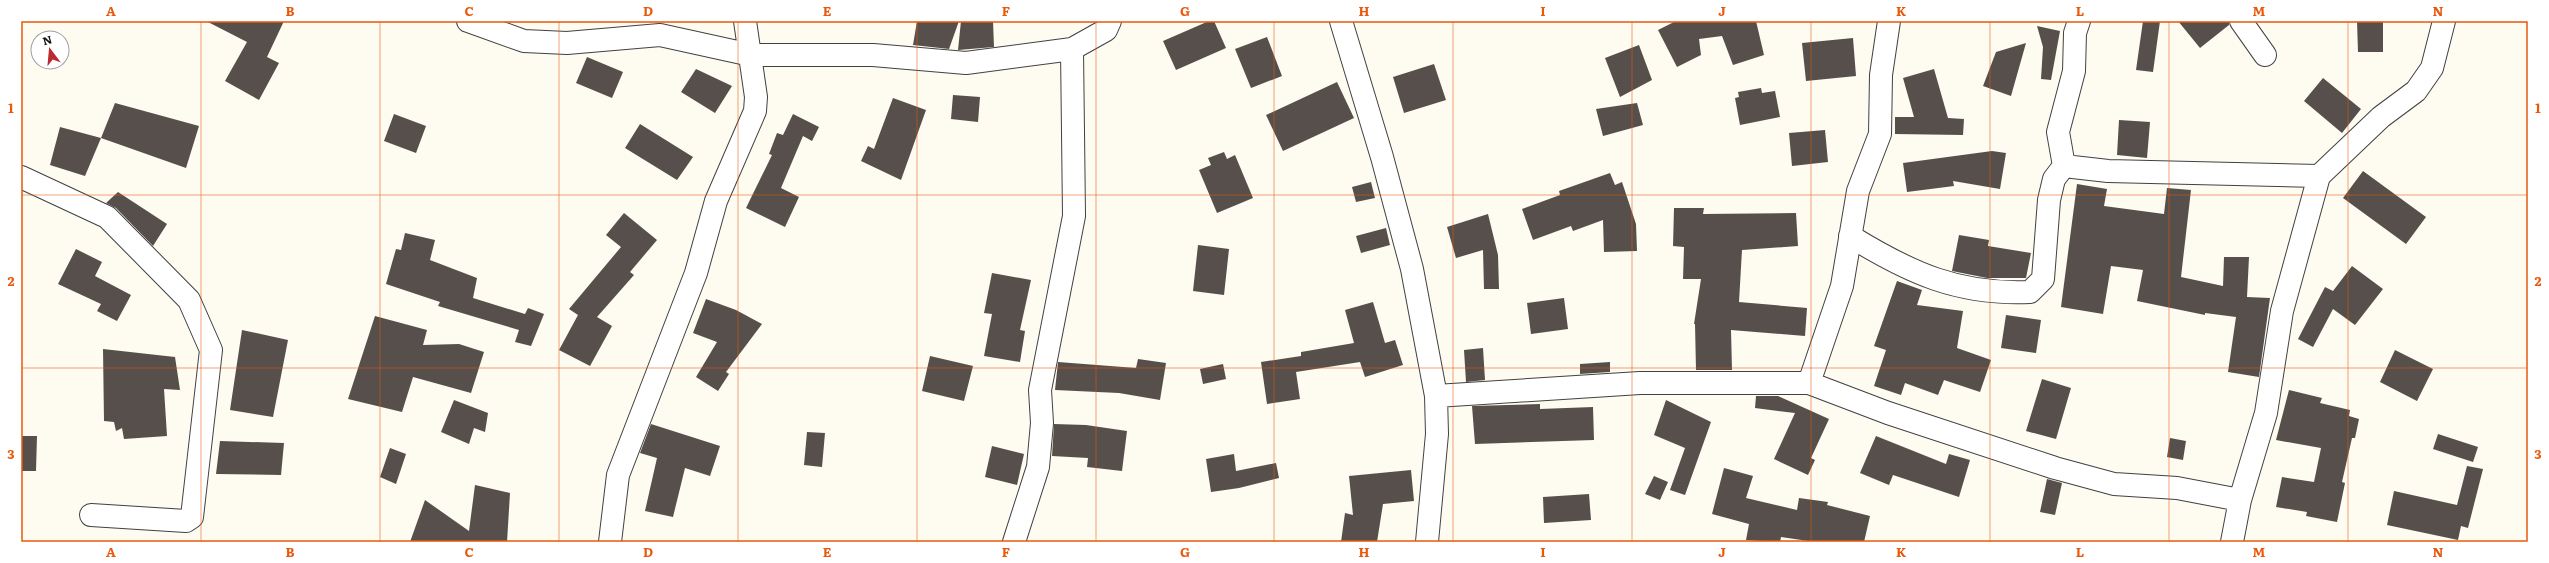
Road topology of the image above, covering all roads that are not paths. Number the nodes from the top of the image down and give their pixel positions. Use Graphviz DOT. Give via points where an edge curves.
graph roads {
  1 [pos="468,21"];
  2 [pos="746,21"];
  3 [pos="1110,21"];
  4 [pos="1341,21"];
  5 [pos="1889,21"];
  6 [pos="2079,21"];
  7 [pos="2241,21"];
  8 [pos="2444,21"];
  9 [pos="1072,49"];
  10 [pos="751,55"];
  11 [pos="2265,55"];
  12 [pos="2064,166"];
  13 [pos="2319,176"];
  14 [pos="22,180"];
  15 [pos="1850,236"];
  16 [pos="1809,383"];
  17 [pos="1436,396"];
  18 [pos="2240,500"];
  19 [pos="91,515"];
  20 [pos="610,542"];
  21 [pos="1014,542"];
  22 [pos="1427,542"];
  23 [pos="2232,542"];
  1 -- 10 [label="street" via="524,41 567,43 660,34"];
  2 -- 10 [label="street"];
  3 -- 9 [label="street" via="1106,30"];
  4 -- 17 [label="street" via="1412,269"];
  5 -- 15 [label="street" via="1881,75 1880,134 1858,191"];
  6 -- 12 [label="street" via="2074,71 2058,132"];
  7 -- 11 [label="street"];
  8 -- 13 [label="street" via="2432,68 2416,91 2381,117"];
  9 -- 10 [label="street" via="966,63 873,55"];
  9 -- 21 [label="street" via="1074,216 1040,390 1042,423 1038,467"];
  10 -- 20 [label="street" via="755,111 716,200 696,272 618,475"];
  12 -- 13 [label="street" via="2108,171"];
  12 -- 15 [label="street" via="2054,179 2049,200 2043,279 2030,292 2000,293 1959,286 1925,276 1883,256"];
  13 -- 18 [label="street" via="2282,311 2266,412"];
  14 -- 19 [label="street" via="107,217 189,300 211,350 192,517 186,521"];
  15 -- 16 [label="street" via="1842,286"];
  16 -- 17 [label="street" via="1640,383"];
  16 -- 18 [label="street" via="1888,413 2055,468 2114,484 2177,488"];
  17 -- 22 [label="street" via="1437,434"];
  18 -- 23 [label="street"];
}
